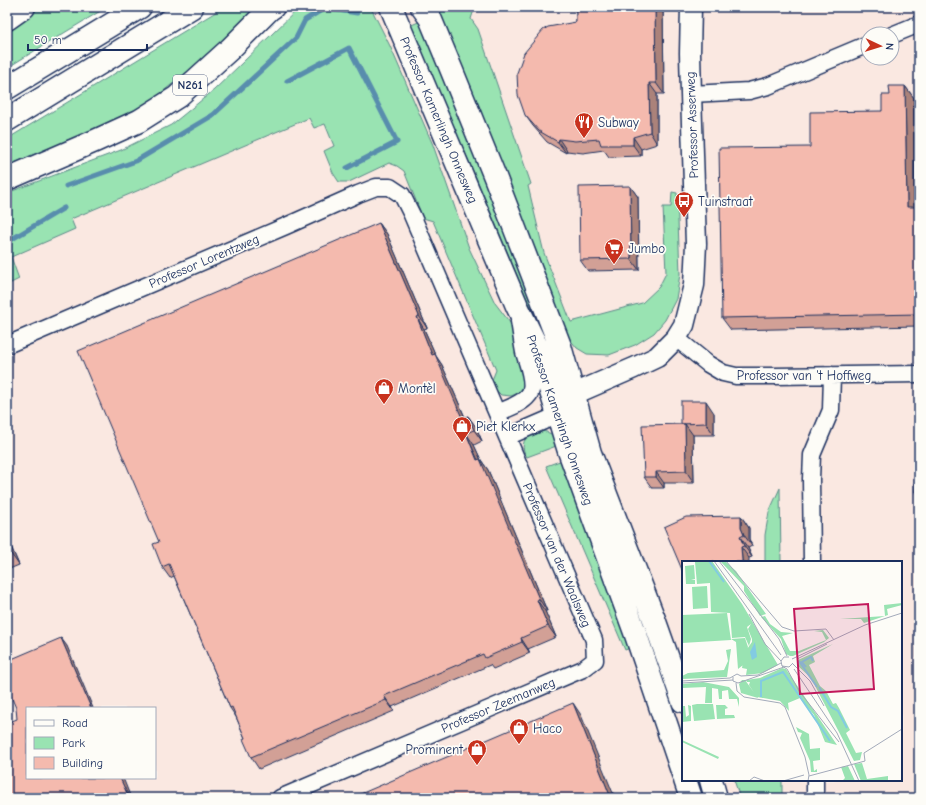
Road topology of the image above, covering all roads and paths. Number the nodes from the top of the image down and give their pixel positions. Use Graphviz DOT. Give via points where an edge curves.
graph roads {
  1 [pos="24,7"];
  2 [pos="140,7"];
  3 [pos="192,7"];
  4 [pos="391,7"];
  5 [pos="691,7"];
  6 [pos="271,8"];
  7 [pos="427,11"];
  8 [pos="7,19"];
  9 [pos="919,24"];
  10 [pos="900,32"];
  11 [pos="860,47"];
  12 [pos="7,88"];
  13 [pos="691,94"];
  14 [pos="7,120"];
  15 [pos="7,179"];
  16 [pos="402,195"];
  17 [pos="517,306"];
  18 [pos="676,338"];
  19 [pos="7,345"];
  20 [pos="919,374"];
  21 [pos="832,375"];
  22 [pos="549,387"];
  23 [pos="574,394"];
  24 [pos="497,413"];
  25 [pos="558,415"];
  26 [pos="507,437"];
  27 [pos="812,561"];
  28 [pos="583,669"];
  29 [pos="682,698"];
  30 [pos="682,771"];
  31 [pos="685,781"];
  32 [pos="710,781"];
  33 [pos="815,781"];
  34 [pos="280,798"];
  35 [pos="691,798"];
  36 [pos="716,798"];
  37 [pos="815,798"];
  1 -- 8 [label="main road"];
  2 -- 12 [label="main road"];
  3 -- 14 [label="main road"];
  4 -- 17 [label="main road, Professor Kamerlingh Onnesweg"];
  5 -- 13 [label="street, Professor Asserweg"];
  6 -- 15 [label="main road, N261" via="230,50 177,97 133,124"];
  7 -- 23 [label="main road, Professor Kamerlingh Onnesweg" via="560,346"];
  9 -- 10 [label="street"];
  11 -- 13 [label="street" via="755,90"];
  13 -- 18 [label="street, Professor Asserweg" via="696,244 694,285 684,325"];
  16 -- 19 [label="street, Professor Lorentzweg" via="390,187 376,187"];
  16 -- 24 [label="street, Professor van der Waalsweg"];
  17 -- 22 [label="main road, Professor Kamerlingh Onnesweg" via="538,350"];
  17 -- 24 [label="street" via="531,390 527,398 520,403"];
  18 -- 21 [label="street, Professor van 't Hoffweg" via="723,373 736,376"];
  18 -- 23 [label="street, Professor Asserweg" via="657,357"];
  20 -- 21 [label="street, Professor van 't Hoffweg"];
  21 -- 27 [label="street" via="831,410 812,455"];
  22 -- 23 [label="street"];
  22 -- 25 [label="main road, Professor Kamerlingh Onnesweg"];
  23 -- 25 [label="street, Professor Asserweg"];
  23 -- 29 [label="main road, Professor Kamerlingh Onnesweg" via="590,453"];
  24 -- 26 [label="street, Professor van der Waalsweg"];
  25 -- 26 [label="street"];
  25 -- 30 [label="main road, Professor Kamerlingh Onnesweg"];
  26 -- 28 [label="street, Professor van der Waalsweg" via="594,640 595,660"];
  28 -- 34 [label="street, Professor Zeemanweg"];
  31 -- 35 [label="main road"];
  32 -- 36 [label="main road"];
  33 -- 37 [label="street"];
}
